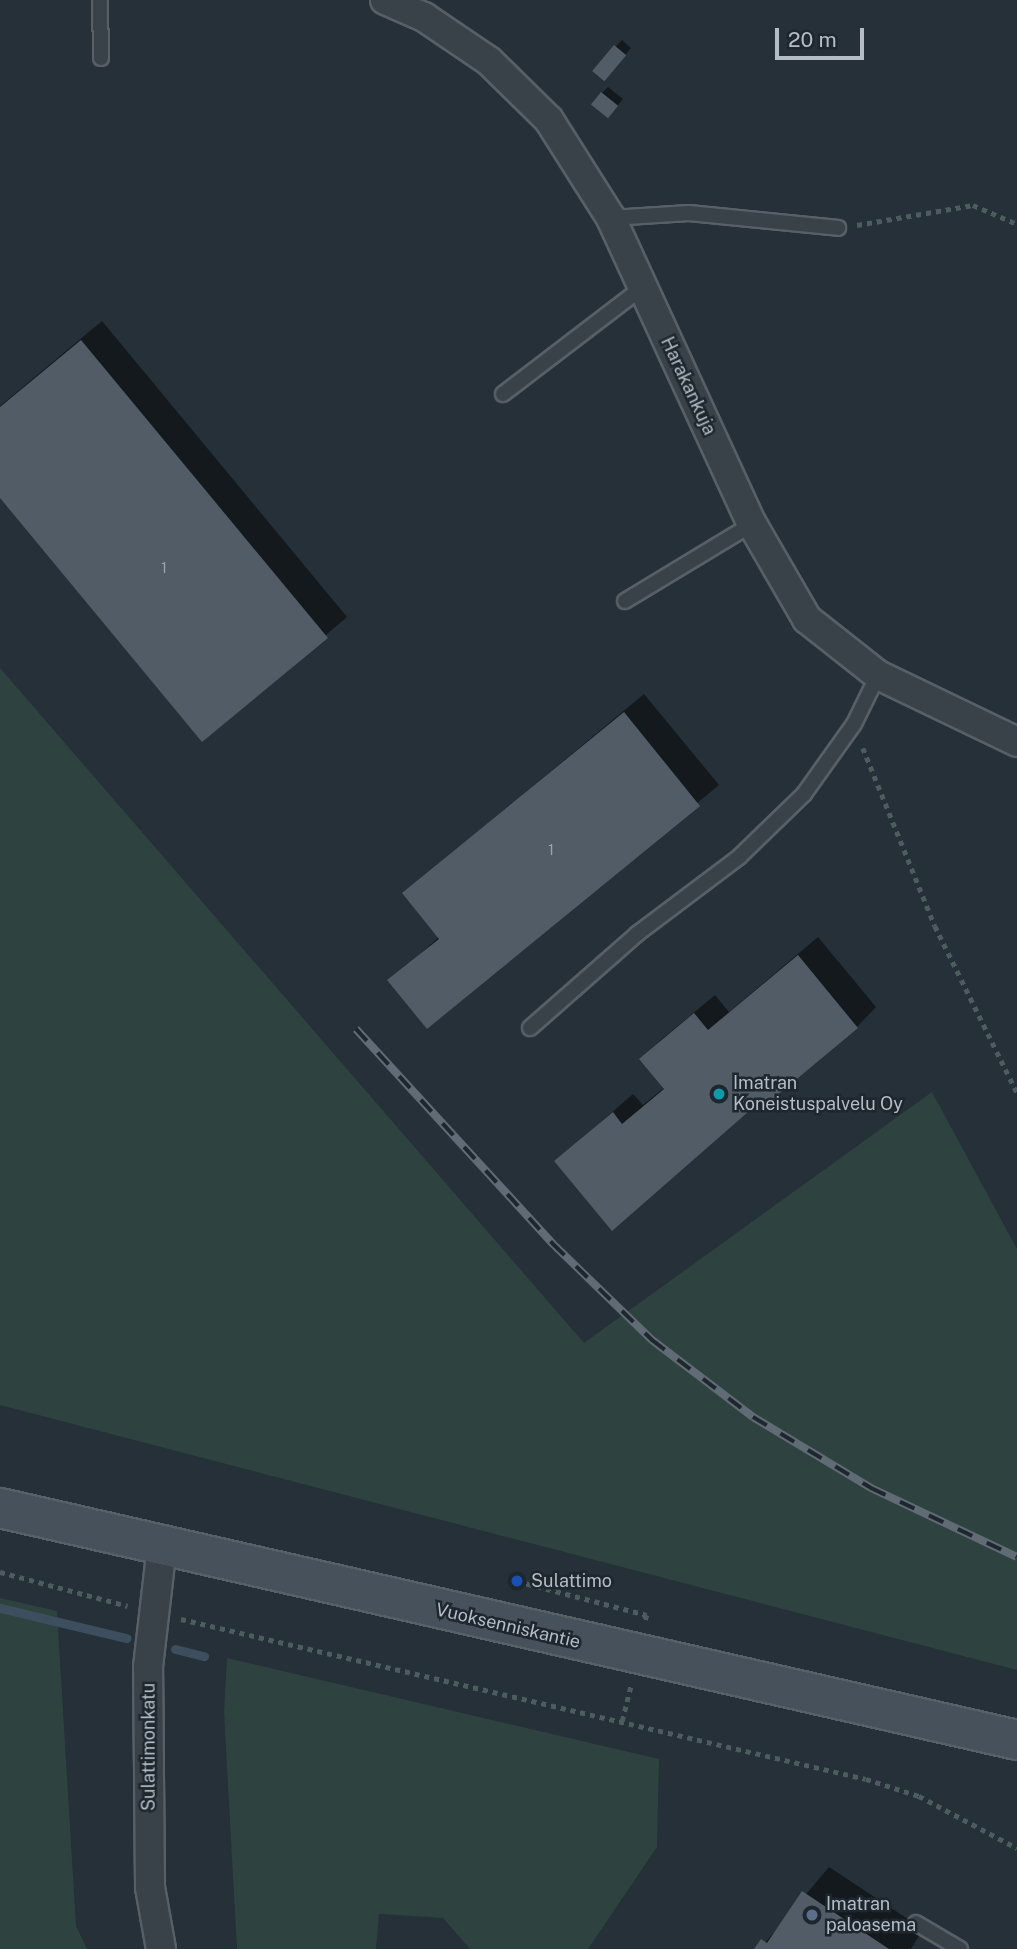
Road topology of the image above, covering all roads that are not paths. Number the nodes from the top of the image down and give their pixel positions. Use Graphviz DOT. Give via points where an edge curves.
graph roads {
  1 [pos="100,0"];
  2 [pos="385,0"];
  3 [pos="101,58"];
  4 [pos="611,218"];
  5 [pos="838,228"];
  6 [pos="643,288"];
  7 [pos="503,394"];
  8 [pos="752,524"];
  9 [pos="625,601"];
  10 [pos="878,675"];
  11 [pos="1017,742"];
  12 [pos="530,1028"];
  13 [pos="0,1508"];
  14 [pos="162,1546"];
  15 [pos="1017,1740"];
  16 [pos="916,1923"];
  17 [pos="161,1949"];
  18 [pos="960,1949"];
  1 -- 3 [label="lane"];
  2 -- 4 [label="street, Harakankuja" via="424,17 498,70 549,120"];
  4 -- 5 [label="lane" via="689,213"];
  4 -- 6 [label="street, Harakankuja"];
  6 -- 7 [label="lane"];
  6 -- 8 [label="street, Harakankuja"];
  8 -- 9 [label="lane"];
  8 -- 10 [label="street, Harakankuja" via="807,619"];
  10 -- 11 [label="street, Harakankuja"];
  10 -- 12 [label="lane" via="854,724 804,794 739,857 636,934"];
  13 -- 14 [label="street, Vuoksenniskantie"];
  14 -- 15 [label="street, Vuoksenniskantie"];
  14 -- 17 [label="street, Sulattimonkatu" via="154,1613 150,1887"];
  16 -- 18 [label="lane"];
}
